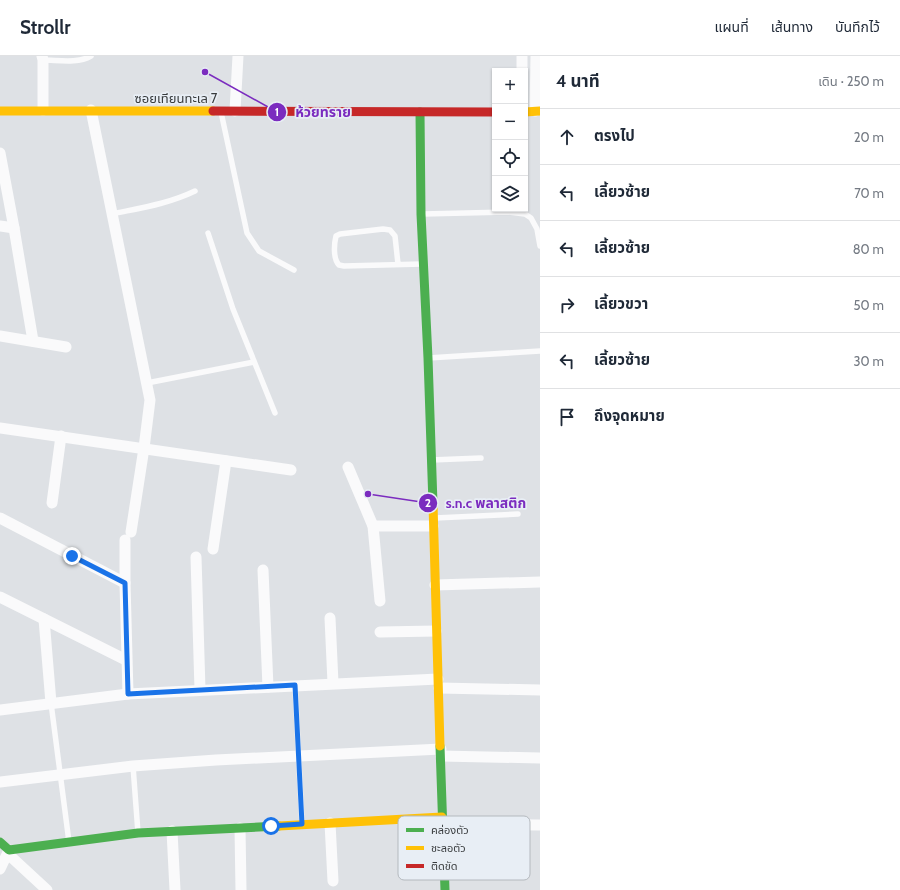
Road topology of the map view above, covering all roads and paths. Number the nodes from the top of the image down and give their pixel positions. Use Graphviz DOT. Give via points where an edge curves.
graph roads {
  1 [pos="91,56"];
  2 [pos="238,56"];
  3 [pos="522,56"];
  4 [pos="536,56"];
  5 [pos="42,58"];
  6 [pos="522,68"];
  7 [pos="534,94"];
  8 [pos="0,110"];
  9 [pos="43,110"];
  10 [pos="91,110"];
  11 [pos="220,111"];
  12 [pos="235,111"];
  13 [pos="420,112"];
  14 [pos="492,112"];
  15 [pos="533,112"];
  16 [pos="0,153"];
  17 [pos="195,191"];
  18 [pos="112,214"];
  19 [pos="421,214"];
  20 [pos="0,226"];
  21 [pos="14,228"];
  22 [pos="208,233"];
  23 [pos="540,246"];
  24 [pos="398,264"];
  25 [pos="423,264"];
  26 [pos="294,270"];
  27 [pos="0,336"];
  28 [pos="33,341"];
  29 [pos="66,347"];
  30 [pos="540,351"];
  31 [pos="428,358"];
  32 [pos="254,362"];
  33 [pos="147,383"];
  34 [pos="275,413"];
  35 [pos="0,428"];
  36 [pos="61,436"];
  37 [pos="144,448"];
  38 [pos="481,458"];
  39 [pos="430,460"];
  40 [pos="226,461"];
  41 [pos="348,467"];
  42 [pos="291,470"];
  43 [pos="52,503"];
  44 [pos="518,514"];
  45 [pos="0,518"];
  46 [pos="432,522"];
  47 [pos="373,526"];
  48 [pos="213,549"];
  49 [pos="196,557"];
  50 [pos="263,570"];
  51 [pos="540,582"];
  52 [pos="125,583"];
  53 [pos="435,585"];
  54 [pos="0,597"];
  55 [pos="380,601"];
  56 [pos="330,618"];
  57 [pos="44,619"];
  58 [pos="436,631"];
  59 [pos="380,632"];
  60 [pos="126,660"];
  61 [pos="333,683"];
  62 [pos="439,684"];
  63 [pos="295,685"];
  64 [pos="268,687"];
  65 [pos="200,690"];
  66 [pos="540,690"];
  67 [pos="128,694"];
  68 [pos="51,703"];
  69 [pos="0,710"];
  70 [pos="441,752"];
  71 [pos="299,756"];
  72 [pos="540,758"];
  73 [pos="133,766"];
  74 [pos="60,775"];
  75 [pos="0,782"];
  76 [pos="443,816"];
  77 [pos="398,821"];
  78 [pos="330,823"];
  79 [pos="302,824"];
  80 [pos="530,824"];
  81 [pos="540,825"];
  82 [pos="240,828"];
  83 [pos="172,831"];
  84 [pos="138,833"];
  85 [pos="0,842"];
  86 [pos="69,842"];
  87 [pos="8,852"];
  88 [pos="0,869"];
  89 [pos="445,880"];
  90 [pos="333,881"];
  91 [pos="47,890"];
  92 [pos="175,890"];
  93 [pos="241,890"];
  94 [pos="445,890"];
  1 -- 5 [label="lane" via="75,61"];
  2 -- 12 [label="street"];
  3 -- 6 [label="street"];
  4 -- 7 [label="street"];
  5 -- 9 [label="street"];
  7 -- 15 [label="street"];
  8 -- 9 [label="street, ซอยเทียนทะเล 7"];
  9 -- 10 [label="street, ซอยเทียนทะเล 7"];
  10 -- 11 [label="street, ซอยเทียนทะเล 7"];
  10 -- 18 [label="street"];
  11 -- 12 [label="street, ซอยเทียนทะเล 7"];
  11 -- 26 [label="lane" via="248,233 259,251"];
  12 -- 13 [label="street, ซอยเทียนทะเล 7"];
  13 -- 14 [label="street, ซอยเทียนทะเล 7"];
  13 -- 19 [label="street"];
  16 -- 21 [label="street"];
  17 -- 18 [label="lane" via="180,199"];
  18 -- 33 [label="street"];
  19 -- 23 [label="lane" via="525,214 537,228"];
  19 -- 25 [label="street"];
  20 -- 21 [label="street"];
  21 -- 28 [label="street"];
  22 -- 32 [label="lane"];
  24 -- 24 [label="lane" via="338,265 335,259 336,236 390,230 395,236"];
  24 -- 25 [label="lane"];
  25 -- 31 [label="street"];
  27 -- 28 [label="street"];
  28 -- 29 [label="street"];
  30 -- 31 [label="lane"];
  31 -- 39 [label="street"];
  32 -- 33 [label="lane"];
  32 -- 34 [label="lane"];
  33 -- 37 [label="street" via="150,406"];
  35 -- 36 [label="street"];
  36 -- 37 [label="street"];
  36 -- 43 [label="street"];
  37 -- 40 [label="street"];
  37 -- 52 [label="street" via="128,536"];
  38 -- 39 [label="lane"];
  39 -- 46 [label="street"];
  40 -- 42 [label="street"];
  40 -- 48 [label="street"];
  41 -- 47 [label="street"];
  44 -- 46 [label="lane"];
  45 -- 52 [label="street"];
  46 -- 47 [label="street"];
  46 -- 53 [label="street"];
  47 -- 55 [label="street"];
  49 -- 65 [label="street"];
  50 -- 64 [label="street"];
  51 -- 53 [label="street"];
  52 -- 60 [label="street"];
  53 -- 58 [label="street"];
  54 -- 57 [label="street"];
  56 -- 61 [label="street"];
  57 -- 60 [label="street"];
  57 -- 68 [label="street"];
  58 -- 59 [label="street"];
  58 -- 62 [label="street"];
  60 -- 67 [label="street"];
  61 -- 62 [label="street"];
  61 -- 63 [label="street"];
  62 -- 66 [label="street"];
  62 -- 70 [label="street"];
  63 -- 64 [label="street"];
  63 -- 71 [label="lane"];
  64 -- 65 [label="street"];
  65 -- 67 [label="street"];
  67 -- 68 [label="street"];
  68 -- 69 [label="street"];
  68 -- 74 [label="lane"];
  70 -- 71 [label="street"];
  70 -- 72 [label="street"];
  70 -- 76 [label="street"];
  71 -- 73 [label="street"];
  71 -- 79 [label="lane"];
  73 -- 74 [label="street"];
  73 -- 84 [label="lane"];
  74 -- 75 [label="street"];
  74 -- 86 [label="lane"];
  77 -- 78 [label="street"];
  78 -- 79 [label="street"];
  78 -- 90 [label="street"];
  79 -- 82 [label="street"];
  80 -- 81 [label="street"];
  82 -- 83 [label="street"];
  82 -- 93 [label="street"];
  83 -- 84 [label="street"];
  83 -- 92 [label="street"];
  84 -- 86 [label="street"];
  85 -- 87 [label="street"];
  86 -- 87 [label="street"];
  87 -- 88 [label="street"];
  87 -- 91 [label="street"];
  89 -- 94 [label="street"];
}
